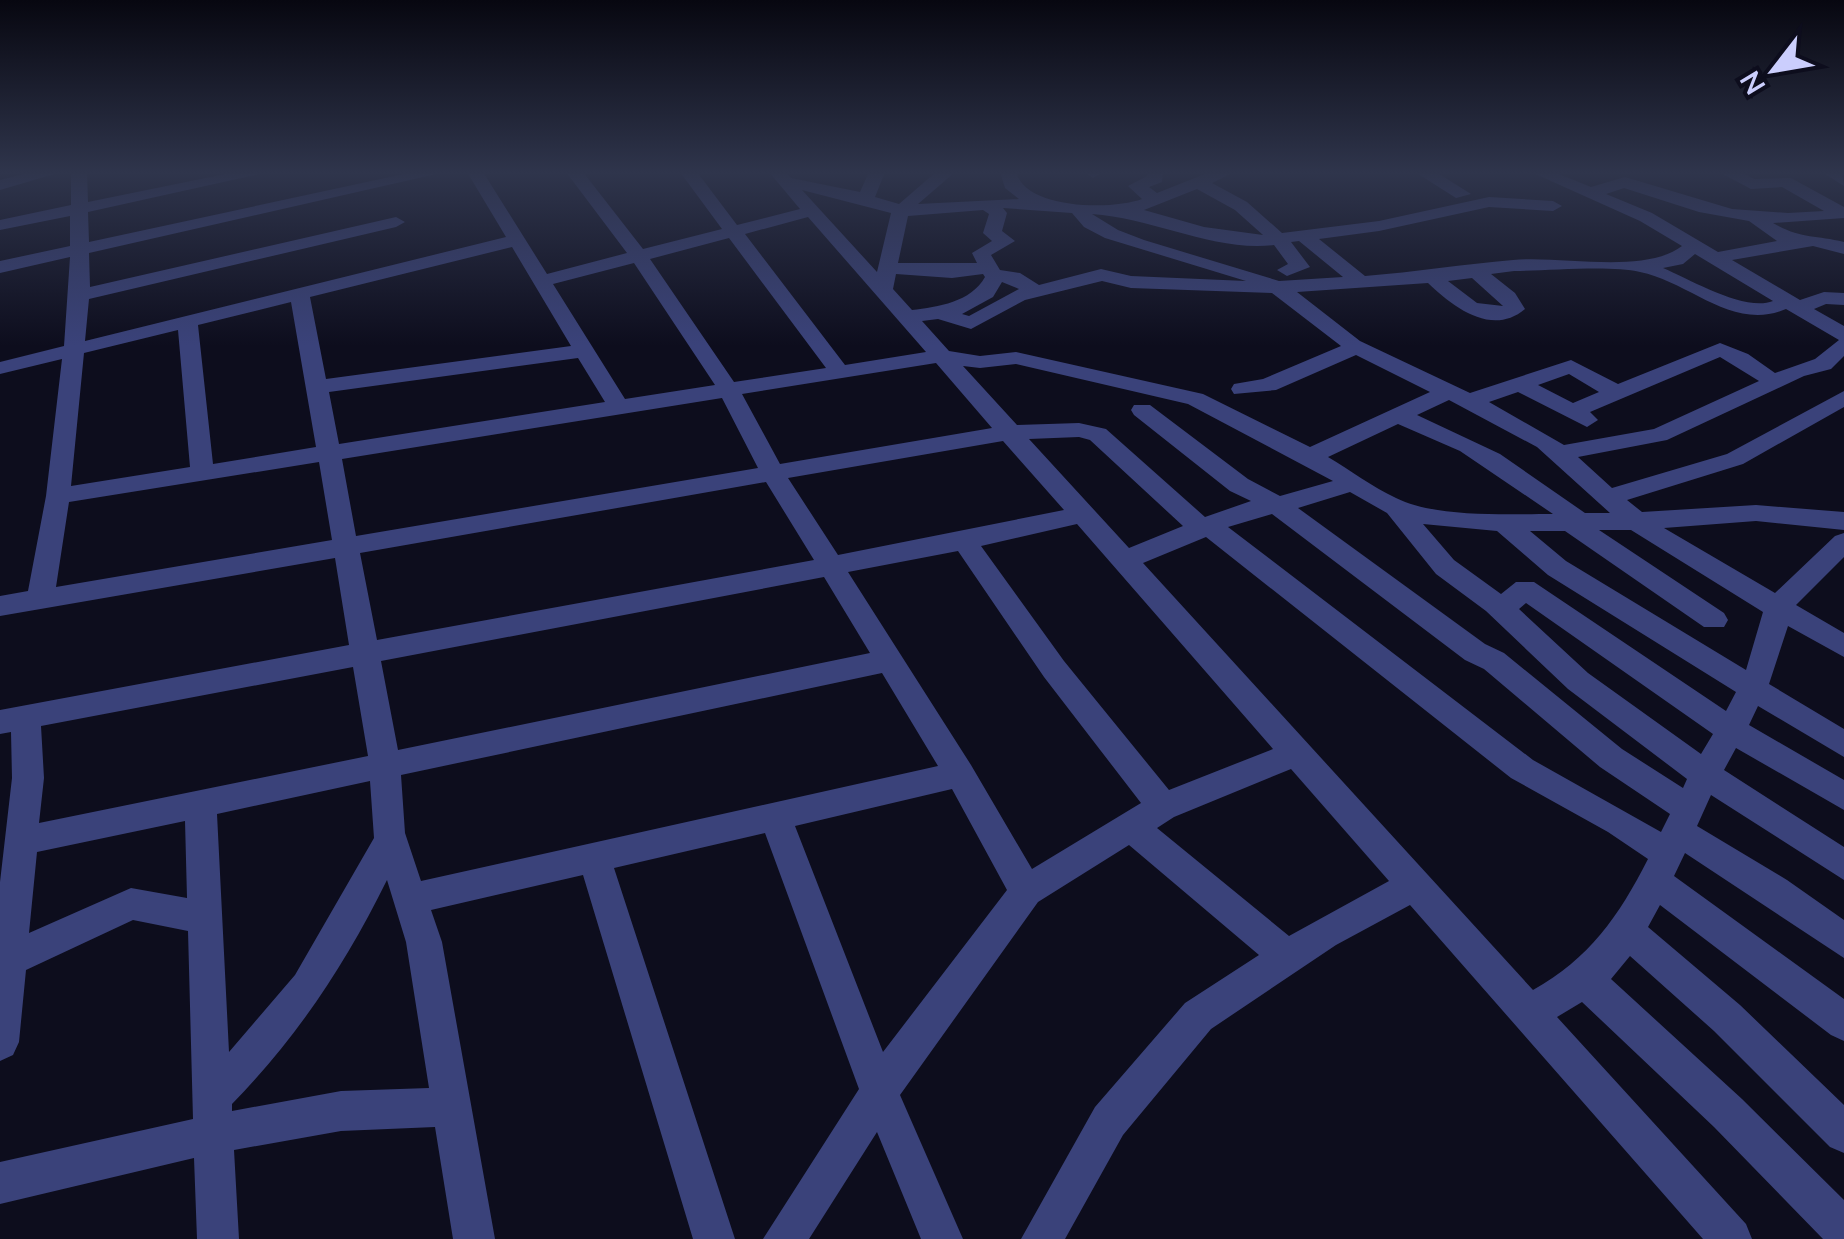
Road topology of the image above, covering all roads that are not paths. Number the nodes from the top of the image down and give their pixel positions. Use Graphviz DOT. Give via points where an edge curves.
graph roads {
  1 [pos="80,230"];
  2 [pos="272,230"];
  3 [pos="342,230"];
  4 [pos="378,230"];
  5 [pos="463,230"];
  6 [pos="511,230"];
  7 [pos="618,230"];
  8 [pos="740,230"];
  9 [pos="832,230"];
  10 [pos="893,230"];
  11 [pos="992,230"];
  12 [pos="1065,230"];
  13 [pos="1107,230"];
  14 [pos="1203,230"];
  15 [pos="1268,230"];
  16 [pos="1349,230"];
  17 [pos="1682,230"];
  18 [pos="1720,230"];
  19 [pos="1774,230"];
  20 [pos="732,232"];
  21 [pos="1696,235"];
  22 [pos="1306,237"];
  23 [pos="517,240"];
  24 [pos="1281,241"];
  25 [pos="1794,243"];
  26 [pos="1093,244"];
  27 [pos="1844,248"];
  28 [pos="80,250"];
  29 [pos="639,257"];
  30 [pos="1183,258"];
  31 [pos="1716,258"];
  32 [pos="1642,266"];
  33 [pos="0,267"];
  34 [pos="1474,270"];
  35 [pos="992,271"];
  36 [pos="1432,277"];
  37 [pos="884,279"];
  38 [pos="1282,279"];
  39 [pos="1160,281"];
  40 [pos="542,282"];
  41 [pos="1362,283"];
  42 [pos="1036,292"];
  43 [pos="80,294"];
  44 [pos="300,294"];
  45 [pos="1844,299"];
  46 [pos="1792,305"];
  47 [pos="946,316"];
  48 [pos="908,317"];
  49 [pos="187,321"];
  50 [pos="1844,335"];
  51 [pos="1844,345"];
  52 [pos="1357,347"];
  53 [pos="74,349"];
  54 [pos="585,351"];
  55 [pos="942,356"];
  56 [pos="0,368"];
  57 [pos="840,372"];
  58 [pos="1775,383"];
  59 [pos="1520,384"];
  60 [pos="317,387"];
  61 [pos="1242,389"];
  62 [pos="729,390"];
  63 [pos="1619,394"];
  64 [pos="1176,395"];
  65 [pos="1456,397"];
  66 [pos="1844,398"];
  67 [pos="619,407"];
  68 [pos="1142,410"];
  69 [pos="1572,412"];
  70 [pos="1393,415"];
  71 [pos="1012,432"];
  72 [pos="1098,434"];
  73 [pos="1622,443"];
  74 [pos="329,453"];
  75 [pos="1560,453"];
  76 [pos="1310,456"];
  77 [pos="202,473"];
  78 [pos="772,473"];
  79 [pos="1351,483"];
  80 [pos="58,496"];
  81 [pos="1607,498"];
  82 [pos="1844,499"];
  83 [pos="1274,503"];
  84 [pos="1397,509"];
  85 [pos="1080,514"];
  86 [pos="1832,519"];
  87 [pos="1637,521"];
  88 [pos="1576,522"];
  89 [pos="1504,523"];
  90 [pos="1205,528"];
  91 [pos="964,541"];
  92 [pos="1844,542"];
  93 [pos="346,548"];
  94 [pos="1123,561"];
  95 [pos="1551,564"];
  96 [pos="832,566"];
  97 [pos="1525,589"];
  98 [pos="40,598"];
  99 [pos="0,606"];
  100 [pos="1778,606"];
  101 [pos="1501,609"];
  102 [pos="1714,620"];
  103 [pos="1844,646"];
  104 [pos="366,654"];
  105 [pos="890,660"];
  106 [pos="1754,686"];
  107 [pos="13,720"];
  108 [pos="1731,729"];
  109 [pos="1844,744"];
  110 [pos="1294,754"];
  111 [pos="386,766"];
  112 [pos="960,774"];
  113 [pos="1706,775"];
  114 [pos="14,782"];
  115 [pos="1844,796"];
  116 [pos="200,804"];
  117 [pos="1163,807"];
  118 [pos="775,816"];
  119 [pos="1129,825"];
  120 [pos="391,839"];
  121 [pos="22,841"];
  122 [pos="1672,844"];
  123 [pos="594,858"];
  124 [pos="1844,866"];
  125 [pos="1412,886"];
  126 [pos="1026,891"];
  127 [pos="412,900"];
  128 [pos="205,918"];
  129 [pos="1624,929"];
  130 [pos="1844,940"];
  131 [pos="1288,957"];
  132 [pos="9,960"];
  133 [pos="1584,979"];
  134 [pos="1527,1013"];
  135 [pos="1844,1022"];
  136 [pos="0,1042"];
  137 [pos="879,1091"];
  138 [pos="451,1108"];
  139 [pos="213,1114"];
  140 [pos="1844,1133"];
  141 [pos="0,1183"];
  142 [pos="1844,1230"];
  143 [pos="218,1239"];
  144 [pos="474,1239"];
  145 [pos="714,1239"];
  146 [pos="784,1239"];
  147 [pos="942,1239"];
  148 [pos="1042,1239"];
  149 [pos="1731,1239"];
  1 -- 28 [label="street"];
  2 -- 28 [label="street"];
  3 -- 43 [label="street"];
  4 -- 44 [label="street"];
  5 -- 23 [label="street"];
  6 -- 23 [label="street"];
  7 -- 29 [label="street"];
  8 -- 20 [label="street"];
  9 -- 37 [label="street"];
  10 -- 37 [label="street"];
  11 -- 35 [label="street" via="1006,240 981,253"];
  12 -- 26 [label="street"];
  13 -- 30 [label="street"];
  14 -- 24 [label="street"];
  15 -- 24 [label="street"];
  16 -- 22 [label="street"];
  17 -- 21 [label="street"];
  18 -- 21 [label="street"];
  19 -- 25 [label="street"];
  20 -- 29 [label="street"];
  20 -- 57 [label="street"];
  21 -- 31 [label="street"];
  21 -- 32 [label="street" via="1676,260"];
  22 -- 24 [label="street"];
  22 -- 41 [label="street"];
  23 -- 40 [label="street"];
  24 -- 38 [label="street" via="1300,267"];
  25 -- 27 [label="street"];
  25 -- 31 [label="street"];
  28 -- 33 [label="street"];
  28 -- 43 [label="street"];
  29 -- 40 [label="street"];
  29 -- 62 [label="street"];
  30 -- 38 [label="street"];
  30 -- 39 [label="street"];
  31 -- 46 [label="street"];
  32 -- 34 [label="street"];
  32 -- 46 [label="street" via="1741,308 1763,312"];
  34 -- 36 [label="street"];
  34 -- 36 [label="street" via="1514,309 1475,313"];
  35 -- 37 [label="street"];
  35 -- 42 [label="street"];
  35 -- 47 [label="street" via="986,293"];
  36 -- 41 [label="street"];
  37 -- 48 [label="street"];
  38 -- 39 [label="street"];
  38 -- 41 [label="street"];
  38 -- 52 [label="street"];
  39 -- 42 [label="street" via="1101,275"];
  40 -- 54 [label="street"];
  42 -- 47 [label="street" via="1006,300 971,323"];
  43 -- 53 [label="street"];
  44 -- 49 [label="street"];
  44 -- 60 [label="street"];
  45 -- 46 [label="street"];
  46 -- 50 [label="street"];
  47 -- 48 [label="street"];
  48 -- 55 [label="street"];
  49 -- 53 [label="street"];
  49 -- 77 [label="street"];
  51 -- 58 [label="street" via="1822,364"];
  52 -- 61 [label="street" via="1268,385"];
  52 -- 65 [label="street"];
  53 -- 56 [label="street"];
  53 -- 80 [label="street"];
  54 -- 60 [label="street"];
  54 -- 67 [label="street"];
  55 -- 57 [label="street"];
  55 -- 64 [label="street" via="1016,358"];
  55 -- 71 [label="street"];
  57 -- 62 [label="street"];
  58 -- 63 [label="street" via="1721,348"];
  58 -- 73 [label="street" via="1659,435"];
  59 -- 63 [label="street" via="1572,366"];
  59 -- 65 [label="street"];
  59 -- 69 [label="street"];
  60 -- 74 [label="street"];
  62 -- 67 [label="street"];
  62 -- 78 [label="street"];
  63 -- 69 [label="street"];
  64 -- 68 [label="street"];
  64 -- 76 [label="street" via="1210,404"];
  65 -- 70 [label="street"];
  65 -- 75 [label="street"];
  66 -- 81 [label="street" via="1734,459"];
  67 -- 74 [label="street"];
  68 -- 72 [label="street"];
  68 -- 83 [label="street" via="1239,486"];
  69 -- 73 [label="street"];
  70 -- 76 [label="street"];
  70 -- 88 [label="street" via="1469,446"];
  71 -- 72 [label="street"];
  71 -- 78 [label="street"];
  71 -- 85 [label="street"];
  72 -- 90 [label="street"];
  73 -- 75 [label="street"];
  74 -- 77 [label="street"];
  74 -- 93 [label="street"];
  75 -- 81 [label="street"];
  76 -- 79 [label="street"];
  77 -- 80 [label="street"];
  78 -- 93 [label="street"];
  78 -- 96 [label="street"];
  79 -- 83 [label="street"];
  79 -- 84 [label="street"];
  80 -- 98 [label="street"];
  81 -- 87 [label="street"];
  82 -- 86 [label="street" via="1827,504"];
  83 -- 90 [label="street"];
  83 -- 122 [label="street" via="1494,661 1611,758"];
  84 -- 89 [label="street"];
  84 -- 101 [label="street" via="1445,567"];
  85 -- 91 [label="street"];
  85 -- 94 [label="street"];
  86 -- 87 [label="street" via="1734,514"];
  87 -- 88 [label="street"];
  87 -- 100 [label="street"];
  88 -- 89 [label="street"];
  88 -- 102 [label="street"];
  89 -- 95 [label="street"];
  90 -- 94 [label="street"];
  90 -- 122 [label="street" via="1522,769"];
  91 -- 96 [label="street"];
  91 -- 117 [label="street"];
  92 -- 100 [label="street"];
  93 -- 98 [label="street"];
  93 -- 104 [label="street"];
  94 -- 110 [label="street"];
  95 -- 97 [label="street"];
  95 -- 106 [label="street"];
  96 -- 104 [label="street"];
  96 -- 105 [label="street"];
  97 -- 101 [label="street"];
  97 -- 108 [label="street"];
  98 -- 99 [label="street"];
  100 -- 103 [label="street"];
  100 -- 106 [label="street"];
  101 -- 113 [label="street" via="1578,681"];
  104 -- 107 [label="street"];
  104 -- 111 [label="street"];
  105 -- 111 [label="street"];
  105 -- 112 [label="street"];
  106 -- 108 [label="street"];
  106 -- 109 [label="street"];
  107 -- 114 [label="street"];
  108 -- 113 [label="street"];
  108 -- 115 [label="street"];
  110 -- 117 [label="street"];
  110 -- 125 [label="street"];
  111 -- 116 [label="street"];
  111 -- 120 [label="street"];
  112 -- 118 [label="street"];
  112 -- 126 [label="street"];
  113 -- 122 [label="street"];
  113 -- 124 [label="street"];
  114 -- 121 [label="street"];
  116 -- 121 [label="street"];
  116 -- 128 [label="street"];
  117 -- 119 [label="street"];
  118 -- 123 [label="street"];
  118 -- 137 [label="street"];
  119 -- 126 [label="street"];
  119 -- 131 [label="street"];
  120 -- 127 [label="street"];
  120 -- 139 [label="street" via="298,1001"];
  121 -- 132 [label="street"];
  122 -- 129 [label="street"];
  122 -- 130 [label="street" via="1775,891"];
  122 -- 135 [label="street"];
  123 -- 127 [label="street"];
  123 -- 145 [label="street"];
  125 -- 131 [label="street"];
  125 -- 134 [label="street"];
  126 -- 137 [label="street"];
  127 -- 138 [label="street" via="435,994"];
  128 -- 132 [label="street" via="131,904"];
  128 -- 139 [label="street"];
  129 -- 133 [label="street" via="1610,955"];
  129 -- 140 [label="street" via="1728,1018"];
  131 -- 148 [label="street" via="1198,1016 1109,1121"];
  132 -- 136 [label="street"];
  133 -- 134 [label="street"];
  133 -- 142 [label="street"];
  134 -- 149 [label="street"];
  137 -- 146 [label="street"];
  137 -- 147 [label="street"];
  138 -- 139 [label="street"];
  138 -- 144 [label="street"];
  139 -- 141 [label="street"];
  139 -- 143 [label="street"];
}
